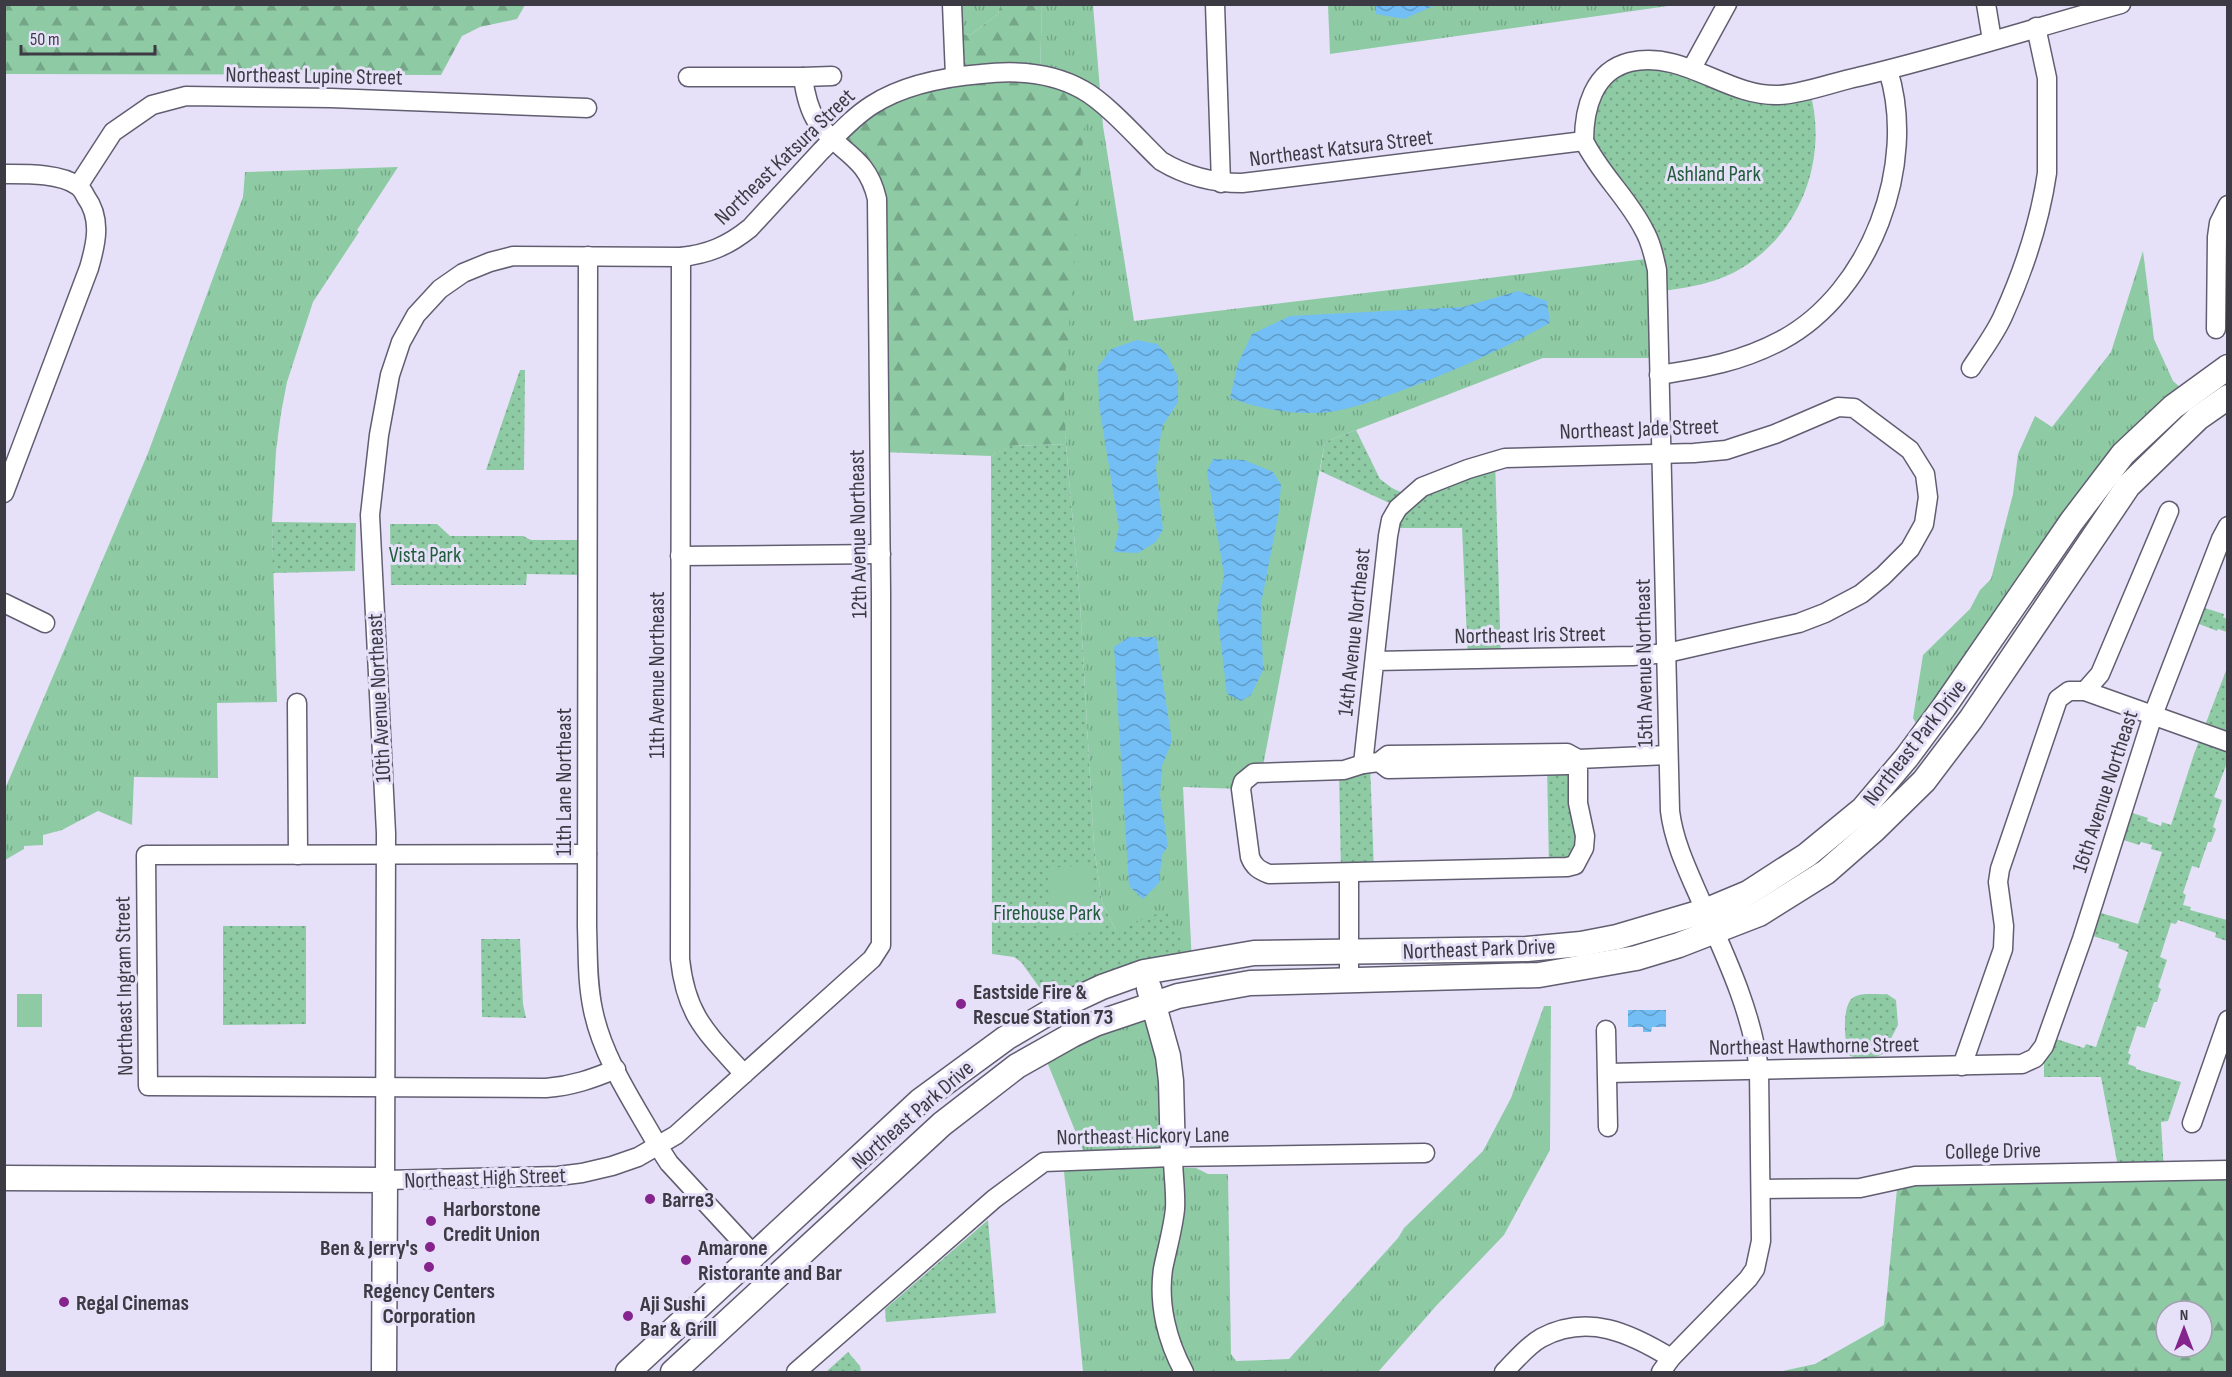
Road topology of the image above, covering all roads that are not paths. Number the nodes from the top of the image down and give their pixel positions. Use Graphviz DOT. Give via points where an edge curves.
graph roads {
  1 [pos="952,4"];
  2 [pos="1215,4"];
  3 [pos="1727,4"];
  4 [pos="1986,4"];
  5 [pos="2121,4"];
  6 [pos="2036,27"];
  7 [pos="1992,40"];
  8 [pos="1692,68"];
  9 [pos="1888,70"];
  10 [pos="832,76"];
  11 [pos="955,76"];
  12 [pos="688,77"];
  13 [pos="803,77"];
  14 [pos="587,108"];
  15 [pos="833,139"];
  16 [pos="1584,141"];
  17 [pos="4,174"];
  18 [pos="1221,183"];
  19 [pos="78,186"];
  20 [pos="2228,205"];
  21 [pos="588,256"];
  22 [pos="681,257"];
  23 [pos="2216,329"];
  24 [pos="2228,367"];
  25 [pos="1971,368"];
  26 [pos="1659,375"];
  27 [pos="2228,397"];
  28 [pos="1910,450"];
  29 [pos="1662,454"];
  30 [pos="4,494"];
  31 [pos="1398,508"];
  32 [pos="2169,511"];
  33 [pos="2228,526"];
  34 [pos="881,554"];
  35 [pos="680,556"];
  36 [pos="4,603"];
  37 [pos="45,622"];
  38 [pos="1667,653"];
  39 [pos="1375,661"];
  40 [pos="2085,691"];
  41 [pos="297,703"];
  42 [pos="2153,715"];
  43 [pos="2228,742"];
  44 [pos="1668,755"];
  45 [pos="1578,759"];
  46 [pos="1371,763"];
  47 [pos="587,854"];
  48 [pos="298,855"];
  49 [pos="386,855"];
  50 [pos="1349,873"];
  51 [pos="1710,922"];
  52 [pos="881,945"];
  53 [pos="1349,952"];
  54 [pos="1144,972"];
  55 [pos="1349,981"];
  56 [pos="1155,1004"];
  57 [pos="2228,1020"];
  58 [pos="1606,1030"];
  59 [pos="2022,1064"];
  60 [pos="1962,1066"];
  61 [pos="616,1069"];
  62 [pos="1759,1070"];
  63 [pos="744,1074"];
  64 [pos="1608,1074"];
  65 [pos="385,1088"];
  66 [pos="2192,1123"];
  67 [pos="1608,1127"];
  68 [pos="658,1146"];
  69 [pos="1425,1153"];
  70 [pos="1173,1157"];
  71 [pos="2228,1170"];
  72 [pos="4,1178"];
  73 [pos="385,1180"];
  74 [pos="1761,1189"];
  75 [pos="755,1256"];
  76 [pos="1666,1365"];
  77 [pos="384,1372"];
  78 [pos="628,1372"];
  79 [pos="673,1372"];
  80 [pos="796,1372"];
  81 [pos="1184,1372"];
  82 [pos="1504,1372"];
  1 -- 11 [label="street"];
  2 -- 18 [label="street"];
  3 -- 8 [label="street"];
  4 -- 7 [label="street"];
  5 -- 6 [label="street"];
  6 -- 7 [label="street"];
  6 -- 25 [label="street" via="2047,78 2045,185 2038,221 2002,318"];
  7 -- 9 [label="street"];
  8 -- 9 [label="street" via="1735,88 1761,94 1781,94"];
  8 -- 16 [label="street" via="1648,60 1612,71 1599,81 1588,103"];
  9 -- 26 [label="street" via="1898,136 1892,185 1849,281 1814,318 1783,339 1716,366"];
  10 -- 13 [label="street"];
  11 -- 15 [label="street, Northeast Katsura Street" via="889,96 863,111"];
  11 -- 18 [label="street, Northeast Katsura Street" via="1019,72 1062,81 1084,90 1161,160 1186,174"];
  12 -- 13 [label="street"];
  13 -- 15 [label="street, 12th Avenue Northeast" via="808,106"];
  14 -- 19 [label="street, Northeast Lupine Street" via="186,96 152,105 113,132"];
  15 -- 22 [label="street, Northeast Katsura Street" via="735,240 703,254"];
  15 -- 34 [label="street, 12th Avenue Northeast" via="865,169 877,199"];
  16 -- 18 [label="street, Northeast Katsura Street"];
  16 -- 26 [label="street, 15th Avenue Northeast" via="1652,247 1657,270"];
  17 -- 19 [label="street" via="35,174"];
  19 -- 30 [label="street" via="92,205 97,224 96,246"];
  20 -- 23 [label="street" via="2218,223"];
  21 -- 22 [label="street, 10th Avenue Northeast"];
  21 -- 47 [label="street, 11th Lane Northeast"];
  21 -- 49 [label="street, 10th Avenue Northeast" via="513,256 463,273 416,315 401,342 390,375 379,435 370,515"];
  22 -- 35 [label="street, 11th Avenue Northeast"];
  24 -- 51 [label="street, Northeast Park Drive" via="2173,407 2123,454 1944,707 1863,809 1798,862"];
  26 -- 29 [label="street, 15th Avenue Northeast"];
  27 -- 51 [label="street, Northeast Park Drive" via="2198,418 2128,486 1971,719 1924,781 1826,872 1759,914"];
  28 -- 29 [label="street, Northeast Jade Street" via="1854,408 1838,407 1726,450"];
  28 -- 38 [label="street, Northeast Iris Street" via="1926,474 1924,524 1910,549 1883,576 1825,613 1768,631"];
  29 -- 31 [label="street, Northeast Jade Street" via="1506,458 1422,487"];
  29 -- 38 [label="street, 15th Avenue Northeast"];
  31 -- 39 [label="street, 14th Avenue Northeast" via="1388,536"];
  32 -- 40 [label="street" via="2100,675"];
  33 -- 42 [label="street, 16th Avenue Northeast"];
  34 -- 35 [label="street"];
  34 -- 52 [label="street, 12th Avenue Northeast"];
  35 -- 63 [label="street, 11th Avenue Northeast" via="683,983 698,1021"];
  36 -- 37 [label="street"];
  38 -- 39 [label="street, Northeast Iris Street"];
  38 -- 44 [label="street, 15th Avenue Northeast"];
  39 -- 46 [label="street, 14th Avenue Northeast"];
  40 -- 42 [label="street"];
  40 -- 60 [label="street" via="2062,694 2054,706 2000,869 2003,949"];
  41 -- 48 [label="street"];
  42 -- 43 [label="street"];
  42 -- 59 [label="street, 16th Avenue Northeast" via="2044,1046 2035,1058"];
  44 -- 45 [label="street"];
  44 -- 51 [label="street, 15th Avenue Northeast" via="1677,847"];
  45 -- 46 [label="street" via="1567,753 1388,755"];
  45 -- 50 [label="street" via="1578,803 1585,836 1582,857 1575,865"];
  46 -- 50 [label="street" via="1344,770 1254,772 1241,789 1250,857 1259,870 1269,874"];
  47 -- 49 [label="street, Northeast Ingram Street"];
  47 -- 61 [label="street, 11th Lane Northeast" via="588,981 601,1038"];
  48 -- 49 [label="street, Northeast Ingram Street"];
  48 -- 65 [label="street, Northeast Ingram Street" via="146,855 148,1086"];
  49 -- 65 [label="street, 10th Avenue Northeast"];
  50 -- 53 [label="street"];
  51 -- 53 [label="street, Northeast Park Drive" via="1527,949"];
  51 -- 55 [label="street, Northeast Park Drive" via="1636,958 1539,975"];
  51 -- 62 [label="street, 15th Avenue Northeast" via="1748,1014"];
  52 -- 63 [label="street, Northeast High Street" via="872,959"];
  53 -- 54 [label="street, Northeast Park Drive" via="1254,953"];
  53 -- 55 [label="street"];
  54 -- 56 [label="street"];
  54 -- 75 [label="street, Northeast Park Drive" via="1055,1009 969,1064 920,1101"];
  55 -- 56 [label="street, Northeast Park Drive" via="1250,983"];
  56 -- 70 [label="street" via="1171,1081"];
  56 -- 79 [label="street, Northeast Park Drive" via="1072,1035 1017,1066 985,1090 923,1141"];
  57 -- 66 [label="street"];
  58 -- 64 [label="street"];
  59 -- 60 [label="street, Northeast Hawthorne Street"];
  60 -- 62 [label="street, Northeast Hawthorne Street"];
  61 -- 65 [label="street, Northeast Ingram Street" via="567,1087"];
  61 -- 68 [label="street, 11th Lane Northeast"];
  62 -- 64 [label="street, Northeast Hawthorne Street"];
  62 -- 74 [label="street, 15th Avenue Northeast"];
  63 -- 68 [label="street, Northeast High Street" via="676,1135"];
  64 -- 67 [label="street"];
  65 -- 73 [label="street, 10th Avenue Northeast"];
  68 -- 73 [label="street, Northeast High Street" via="612,1166 558,1176"];
  68 -- 75 [label="street, 11th Lane Northeast"];
  69 -- 70 [label="street, Northeast Hickory Lane"];
  70 -- 80 [label="street, Northeast Hickory Lane" via="1044,1162 994,1199"];
  70 -- 81 [label="street" via="1175,1206 1162,1299 1174,1354"];
  71 -- 74 [label="street, College Drive" via="1916,1176 1860,1188"];
  72 -- 73 [label="street, Northeast High Street"];
  73 -- 77 [label="street, 10th Avenue Northeast"];
  74 -- 76 [label="street, 15th Avenue Northeast" via="1761,1241 1755,1269"];
  75 -- 78 [label="street, Northeast Park Drive"];
  76 -- 82 [label="street" via="1637,1338 1604,1327 1565,1328 1540,1338"];
}
